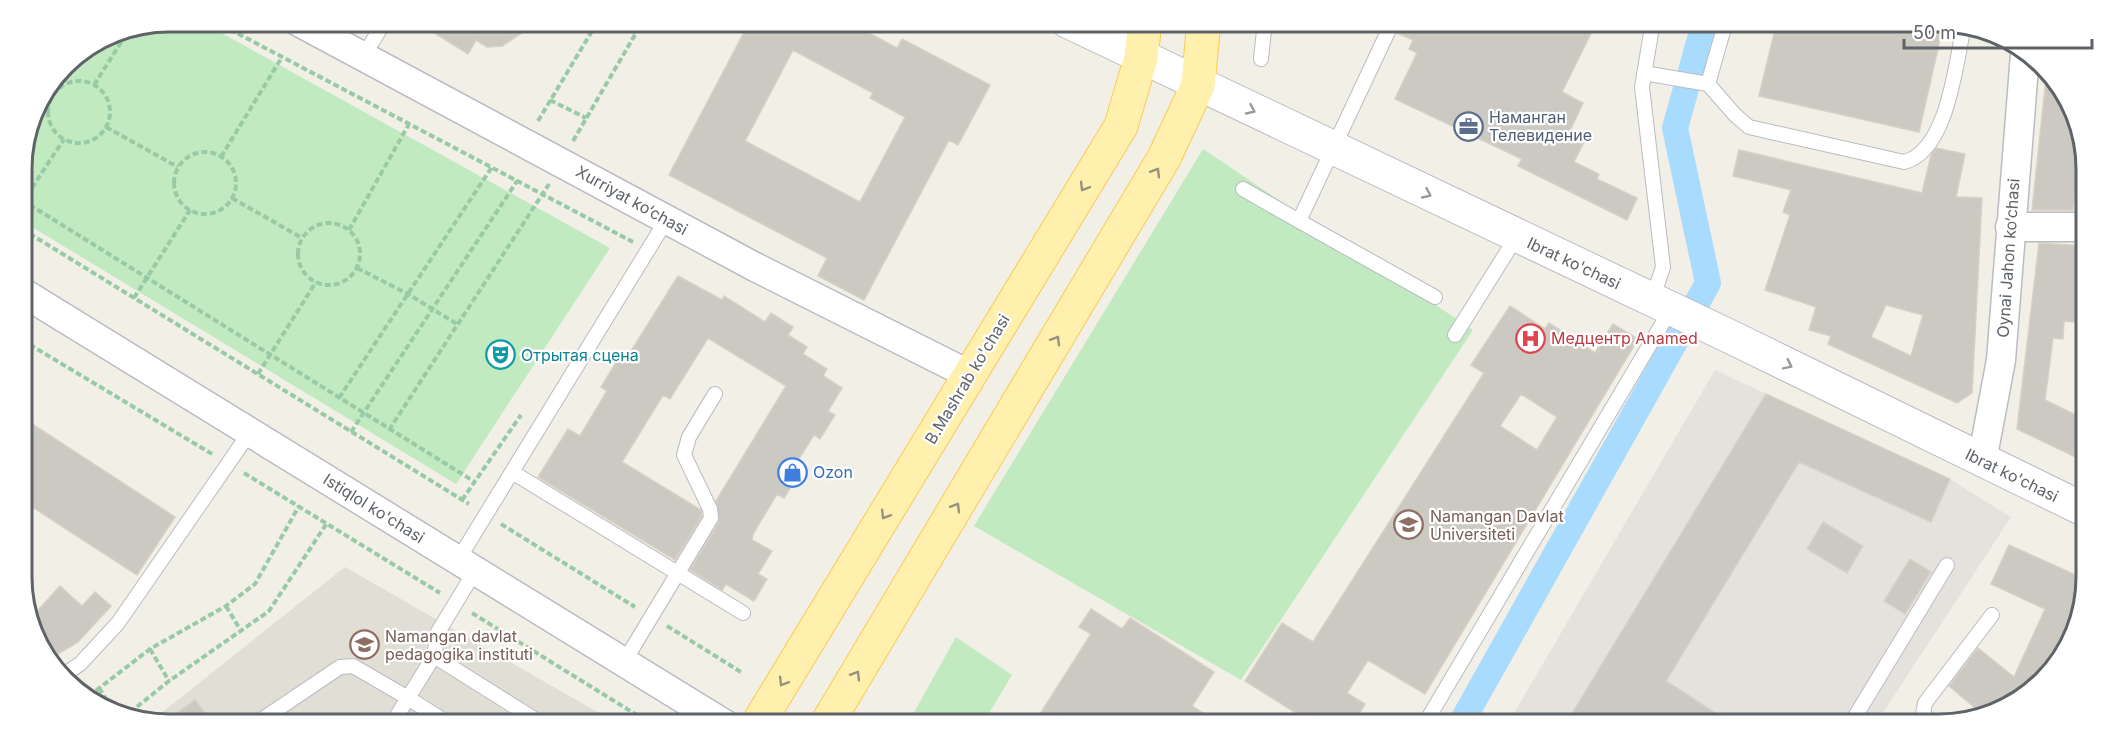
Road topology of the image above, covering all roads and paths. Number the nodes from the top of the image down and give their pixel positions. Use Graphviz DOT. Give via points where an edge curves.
graph roads {
  1 [pos="235,32"];
  2 [pos="319,32"];
  3 [pos="378,32"];
  4 [pos="591,32"];
  5 [pos="636,32"];
  6 [pos="1089,32"];
  7 [pos="1144,32"];
  8 [pos="1203,32"];
  9 [pos="1264,32"];
  10 [pos="1388,32"];
  11 [pos="1652,32"];
  12 [pos="1721,32"];
  13 [pos="1962,33"];
  14 [pos="123,40"];
  15 [pos="364,55"];
  16 [pos="282,57"];
  17 [pos="1141,58"];
  18 [pos="1261,59"];
  19 [pos="2024,61"];
  20 [pos="1650,74"];
  21 [pos="1704,84"];
  22 [pos="94,85"];
  23 [pos="1198,85"];
  24 [pos="53,95"];
  25 [pos="52,97"];
  26 [pos="550,100"];
  27 [pos="586,118"];
  28 [pos="410,124"];
  29 [pos="106,127"];
  30 [pos="64,139"];
  31 [pos="525,142"];
  32 [pos="1333,149"];
  33 [pos="221,157"];
  34 [pos="562,161"];
  35 [pos="178,167"];
  36 [pos="492,167"];
  37 [pos="504,174"];
  38 [pos="517,181"];
  39 [pos="32,186"];
  40 [pos="1243,189"];
  41 [pos="543,194"];
  42 [pos="232,198"];
  43 [pos="32,207"];
  44 [pos="189,210"];
  45 [pos="667,219"];
  46 [pos="1299,221"];
  47 [pos="2010,227"];
  48 [pos="2076,227"];
  49 [pos="349,230"];
  50 [pos="32,235"];
  51 [pos="1517,236"];
  52 [pos="303,238"];
  53 [pos="639,245"];
  54 [pos="357,268"];
  55 [pos="146,278"];
  56 [pos="316,282"];
  57 [pos="408,294"];
  58 [pos="1435,297"];
  59 [pos="32,298"];
  60 [pos="134,298"];
  61 [pos="1667,307"];
  62 [pos="433,309"];
  63 [pos="457,324"];
  64 [pos="1455,335"];
  65 [pos="32,346"];
  66 [pos="270,355"];
  67 [pos="258,374"];
  68 [pos="970,375"];
  69 [pos="716,394"];
  70 [pos="339,398"];
  71 [pos="364,414"];
  72 [pos="389,430"];
  73 [pos="250,432"];
  74 [pos="351,432"];
  75 [pos="1982,461"];
  76 [pos="230,465"];
  77 [pos="512,472"];
  78 [pos="475,482"];
  79 [pos="299,506"];
  80 [pos="2076,506"];
  81 [pos="486,515"];
  82 [pos="327,523"];
  83 [pos="1947,565"];
  84 [pos="467,566"];
  85 [pos="678,574"];
  86 [pos="455,603"];
  87 [pos="226,606"];
  88 [pos="743,613"];
  89 [pos="1992,615"];
  90 [pos="652,617"];
  91 [pos="241,631"];
  92 [pos="150,649"];
  93 [pos="434,656"];
  94 [pos="624,662"];
  95 [pos="68,671"];
  96 [pos="741,672"];
  97 [pos="169,681"];
  98 [pos="99,688"];
  99 [pos="94,692"];
  100 [pos="408,698"];
  101 [pos="106,699"];
  102 [pos="133,710"];
  103 [pos="271,714"];
  104 [pos="398,714"];
  105 [pos="433,714"];
  106 [pos="526,714"];
  107 [pos="635,714"];
  108 [pos="708,714"];
  109 [pos="764,714"];
  110 [pos="833,714"];
  111 [pos="1430,714"];
  112 [pos="1857,714"];
  113 [pos="1923,714"];
  1 -- 16 [label="path"];
  2 -- 15 [label="street, Xurriyat ko‘chasi"];
  3 -- 15 [label="lane"];
  4 -- 26 [label="path"];
  5 -- 27 [label="path"];
  6 -- 17 [label="main road, Ibrat ko'chasi"];
  7 -- 17 [label="main road, B.Mashrab ko'chasi"];
  8 -- 23 [label="main road"];
  9 -- 18 [label="lane"];
  10 -- 32 [label="lane"];
  11 -- 20 [label="lane"];
  12 -- 21 [label="lane"];
  13 -- 21 [label="lane" via="1938,131 1912,160 1904,162 1749,127"];
  14 -- 22 [label="path"];
  15 -- 31 [label="street, Xurriyat ko‘chasi"];
  16 -- 28 [label="path"];
  16 -- 33 [label="path"];
  17 -- 23 [label="main road, Ibrat ko'chasi"];
  17 -- 68 [label="main road, B.Mashrab ko'chasi, one-way" via="1121,126"];
  19 -- 47 [label="street, Oynai Jahon ko‘chasi"];
  20 -- 21 [label="lane"];
  20 -- 61 [label="lane" via="1642,87"];
  22 -- 24 [label="path" via="68,83"];
  22 -- 29 [label="path" via="110,106"];
  23 -- 32 [label="main road, Ibrat ko'chasi, one-way"];
  110 -- 23 [label="main road, one-way" via="1164,158"];
  25 -- 30 [label="path" via="48,115 56,133"];
  26 -- 27 [label="path"];
  26 -- 31 [label="path"];
  27 -- 34 [label="path"];
  28 -- 36 [label="path"];
  28 -- 49 [label="path"];
  29 -- 30 [label="path" via="101,135 83,143"];
  29 -- 35 [label="path"];
  30 -- 39 [label="path"];
  31 -- 34 [label="street, Xurriyat ko‘chasi"];
  31 -- 37 [label="path"];
  32 -- 46 [label="lane"];
  32 -- 51 [label="main road, Ibrat ko'chasi, one-way"];
  33 -- 35 [label="path" via="205,152 195,154"];
  33 -- 42 [label="path" via="232,167 235,177"];
  34 -- 41 [label="path"];
  34 -- 45 [label="street, Xurriyat ko‘chasi"];
  35 -- 44 [label="path" via="176,196"];
  36 -- 37 [label="path"];
  36 -- 57 [label="path"];
  37 -- 38 [label="path"];
  38 -- 41 [label="path"];
  38 -- 62 [label="path"];
  40 -- 46 [label="lane"];
  41 -- 53 [label="path"];
  41 -- 63 [label="path"];
  42 -- 44 [label="path" via="219,211 209,214"];
  42 -- 52 [label="path"];
  43 -- 55 [label="path"];
  44 -- 55 [label="path"];
  45 -- 68 [label="street, Xurriyat ko‘chasi"];
  45 -- 77 [label="lane"];
  46 -- 58 [label="lane"];
  47 -- 48 [label="street"];
  47 -- 75 [label="street, Oynai Jahon ko‘chasi" via="2001,360"];
  49 -- 52 [label="path" via="340,225 319,225"];
  49 -- 54 [label="path" via="360,248"];
  50 -- 60 [label="path"];
  51 -- 61 [label="main road, Ibrat ko'chasi"];
  51 -- 64 [label="lane"];
  52 -- 56 [label="path" via="299,247 301,267"];
  54 -- 56 [label="path" via="343,282"];
  54 -- 57 [label="path"];
  55 -- 60 [label="path"];
  55 -- 66 [label="path"];
  56 -- 66 [label="path"];
  57 -- 62 [label="path"];
  57 -- 70 [label="path"];
  59 -- 73 [label="street, Istiqlol ko'chasi"];
  60 -- 67 [label="path"];
  61 -- 75 [label="main road, Ibrat ko'chasi, one-way"];
  61 -- 111 [label="lane"];
  62 -- 63 [label="path"];
  62 -- 71 [label="path"];
  63 -- 72 [label="path"];
  65 -- 76 [label="path"];
  66 -- 67 [label="path"];
  66 -- 70 [label="path"];
  67 -- 74 [label="path"];
  68 -- 109 [label="main road, B.Mashrab ko'chasi, one-way"];
  69 -- 85 [label="lane" via="689,437 684,455 707,501 711,518"];
  70 -- 71 [label="path"];
  71 -- 72 [label="path"];
  71 -- 74 [label="path"];
  72 -- 78 [label="path"];
  73 -- 76 [label="lane"];
  73 -- 84 [label="street, Istiqlol ko'chasi"];
  74 -- 81 [label="path"];
  75 -- 80 [label="main road, Ibrat ko'chasi"];
  76 -- 79 [label="path"];
  76 -- 95 [label="lane" via="118,623"];
  77 -- 81 [label="lane"];
  77 -- 85 [label="lane"];
  79 -- 82 [label="path"];
  79 -- 87 [label="path" via="255,585"];
  81 -- 84 [label="lane"];
  81 -- 90 [label="path"];
  82 -- 86 [label="path"];
  82 -- 91 [label="path" via="269,611"];
  83 -- 112 [label="lane"];
  84 -- 86 [label="lane"];
  84 -- 94 [label="street, Istiqlol ko'chasi"];
  85 -- 88 [label="lane"];
  85 -- 90 [label="lane"];
  86 -- 93 [label="lane" via="438,632"];
  86 -- 107 [label="path"];
  87 -- 91 [label="path"];
  87 -- 92 [label="path"];
  89 -- 113 [label="lane" via="1925,703"];
  90 -- 94 [label="lane"];
  90 -- 96 [label="path"];
  91 -- 97 [label="path"];
  92 -- 97 [label="path"];
  92 -- 98 [label="path"];
  93 -- 100 [label="lane"];
  93 -- 106 [label="lane"];
  94 -- 108 [label="street, Istiqlol ko'chasi"];
  97 -- 102 [label="path"];
  98 -- 99 [label="path"];
  98 -- 101 [label="path"];
  100 -- 103 [label="lane" via="353,666 340,668"];
  100 -- 104 [label="lane"];
  100 -- 105 [label="lane"];
}
